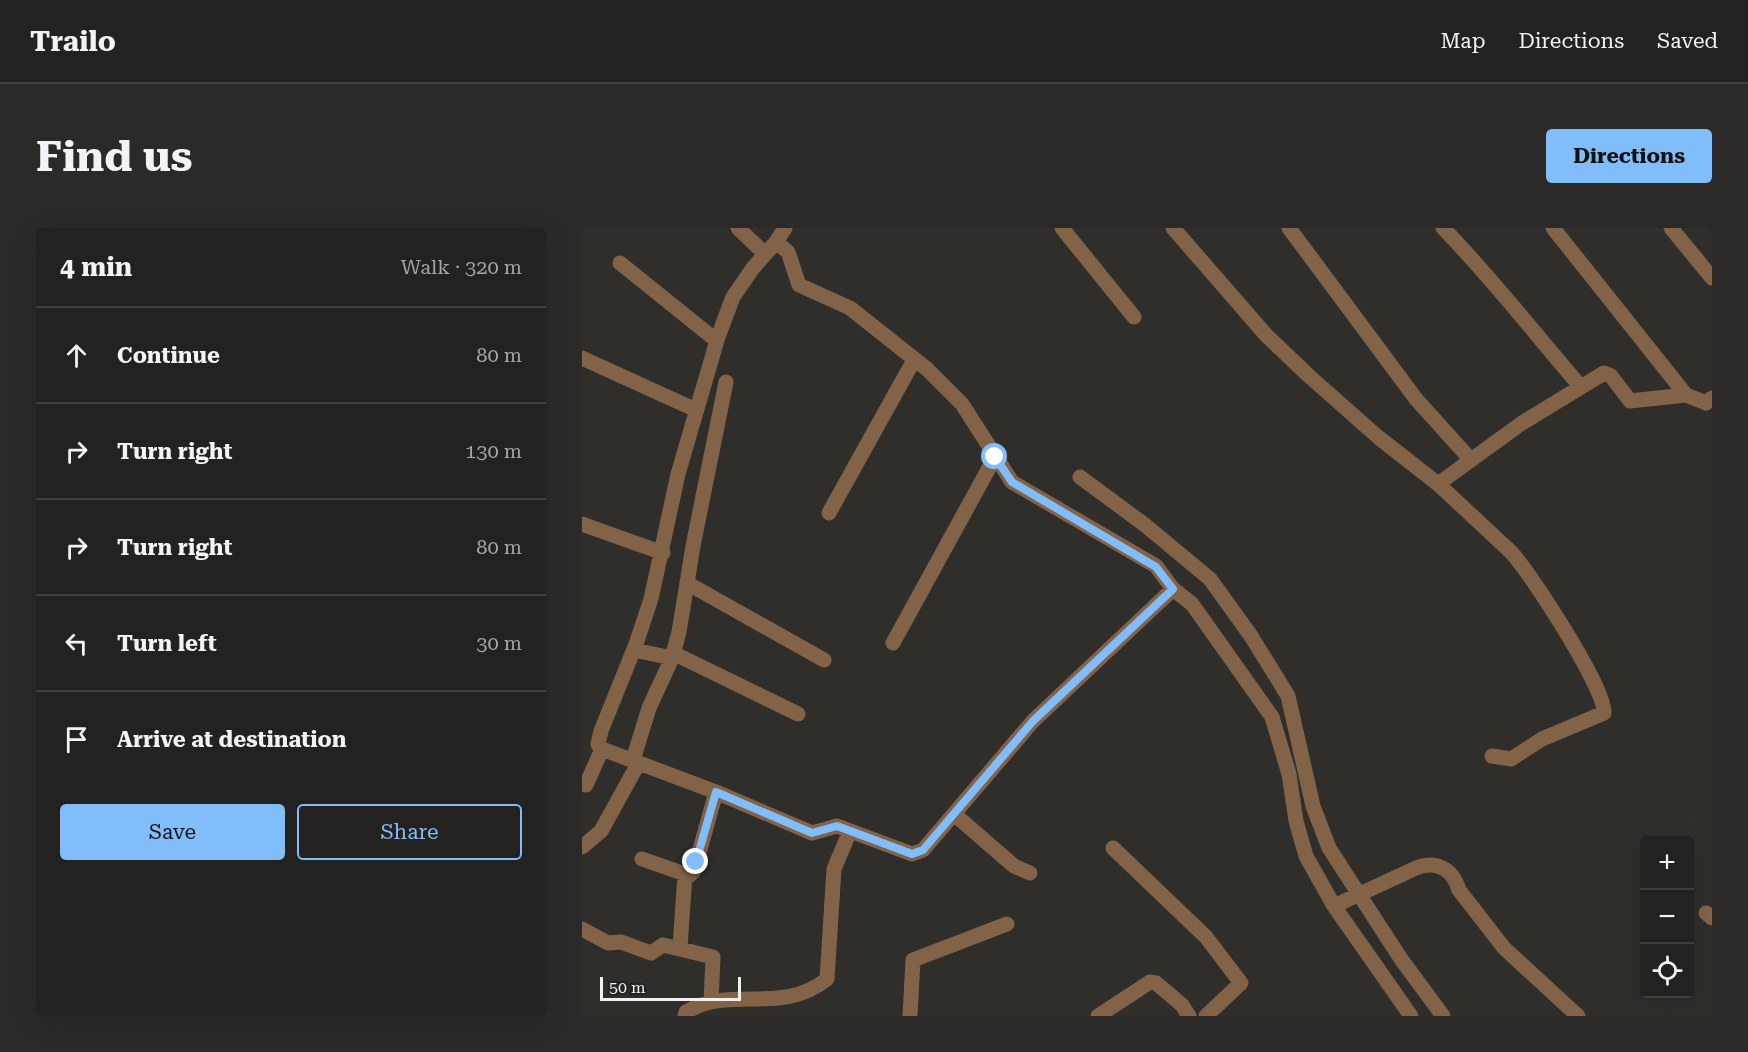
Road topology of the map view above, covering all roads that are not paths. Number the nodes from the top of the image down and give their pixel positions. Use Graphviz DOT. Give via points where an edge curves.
graph roads {
  1 [pos="738,228"];
  2 [pos="785,228"];
  3 [pos="1062,228"];
  4 [pos="1173,228"];
  5 [pos="1289,228"];
  6 [pos="1443,228"];
  7 [pos="1553,228"];
  8 [pos="1671,228"];
  9 [pos="782,247"];
  10 [pos="765,254"];
  11 [pos="620,263"];
  12 [pos="1712,278"];
  13 [pos="1134,317"];
  14 [pos="717,340"];
  15 [pos="582,358"];
  16 [pos="914,360"];
  17 [pos="726,382"];
  18 [pos="1581,387"];
  19 [pos="1686,395"];
  20 [pos="1712,398"];
  21 [pos="696,410"];
  22 [pos="692,431"];
  23 [pos="712,438"];
  24 [pos="995,457"];
  25 [pos="1470,460"];
  26 [pos="1080,477"];
  27 [pos="1438,484"];
  28 [pos="829,513"];
  29 [pos="582,524"];
  30 [pos="1170,549"];
  31 [pos="663,553"];
  32 [pos="1157,565"];
  33 [pos="687,583"];
  34 [pos="1173,589"];
  35 [pos="893,643"];
  36 [pos="639,651"];
  37 [pos="671,656"];
  38 [pos="824,660"];
  39 [pos="798,714"];
  40 [pos="604,750"];
  41 [pos="1293,756"];
  42 [pos="1492,756"];
  43 [pos="633,761"];
  44 [pos="582,784"];
  45 [pos="716,792"];
  46 [pos="954,814"];
  47 [pos="850,831"];
  48 [pos="582,847"];
  49 [pos="1113,848"];
  50 [pos="642,859"];
  51 [pos="1030,873"];
  52 [pos="685,874"];
  53 [pos="1346,901"];
  54 [pos="1007,924"];
  55 [pos="582,929"];
  56 [pos="680,948"];
  57 [pos="711,1002"];
  58 [pos="775,1008"];
  59 [pos="685,1016"];
  60 [pos="910,1016"];
  61 [pos="1098,1016"];
  62 [pos="1189,1016"];
  63 [pos="1206,1016"];
  64 [pos="1411,1016"];
  65 [pos="1443,1016"];
  66 [pos="1578,1016"];
  1 -- 10 [label="street"];
  2 -- 9 [label="street"];
  3 -- 13 [label="street"];
  4 -- 27 [label="street" via="1266,335 1369,430"];
  5 -- 25 [label="street" via="1416,399"];
  6 -- 18 [label="street"];
  7 -- 19 [label="street"];
  8 -- 12 [label="street"];
  9 -- 10 [label="street"];
  9 -- 16 [label="street" via="799,285 850,308"];
  10 -- 14 [label="street" via="733,297"];
  11 -- 14 [label="street"];
  14 -- 21 [label="street"];
  15 -- 21 [label="street"];
  16 -- 24 [label="street" via="962,404"];
  16 -- 28 [label="street"];
  17 -- 23 [label="street"];
  18 -- 19 [label="street" via="1604,373 1611,376 1630,401"];
  18 -- 25 [label="street"];
  19 -- 20 [label="street" via="1706,403"];
  21 -- 22 [label="street"];
  22 -- 23 [label="street"];
  22 -- 31 [label="street" via="678,474"];
  23 -- 33 [label="street"];
  24 -- 32 [label="street" via="1012,482"];
  24 -- 35 [label="street"];
  25 -- 27 [label="street"];
  26 -- 30 [label="street"];
  27 -- 42 [label="street" via="1522,563 1604,707 1604,713 1542,739 1511,759"];
  29 -- 31 [label="street"];
  30 -- 32 [label="street"];
  30 -- 41 [label="street" via="1210,579 1288,696"];
  31 -- 36 [label="street"];
  32 -- 34 [label="street"];
  33 -- 37 [label="street"];
  33 -- 38 [label="street"];
  34 -- 41 [label="street" via="1192,604 1272,717"];
  34 -- 46 [label="street" via="1033,721"];
  36 -- 37 [label="street"];
  36 -- 40 [label="street" via="601,731 598,744"];
  37 -- 39 [label="street"];
  37 -- 43 [label="street"];
  40 -- 43 [label="street"];
  40 -- 44 [label="street" via="586,785"];
  41 -- 53 [label="street"];
  41 -- 53 [label="street" via="1296,820 1306,856"];
  43 -- 45 [label="street"];
  43 -- 48 [label="street" via="601,831"];
  45 -- 47 [label="street" via="812,833 837,826"];
  45 -- 52 [label="street" via="694,871"];
  46 -- 47 [label="street" via="923,850 912,854"];
  46 -- 51 [label="street" via="1014,866"];
  47 -- 58 [label="street" via="834,869 827,979"];
  49 -- 63 [label="street" via="1206,937 1241,983"];
  50 -- 52 [label="street"];
  52 -- 56 [label="street"];
  53 -- 64 [label="street"];
  53 -- 65 [label="street"];
  53 -- 66 [label="street" via="1428,863 1451,873 1459,890 1504,948"];
  54 -- 60 [label="street" via="913,960"];
  55 -- 56 [label="street" via="608,943 621,942 651,953 663,945"];
  56 -- 57 [label="street" via="713,957"];
  57 -- 58 [label="street" via="747,998"];
  57 -- 59 [label="street" via="701,1003"];
  61 -- 62 [label="street" via="1150,982 1156,982"];
}
